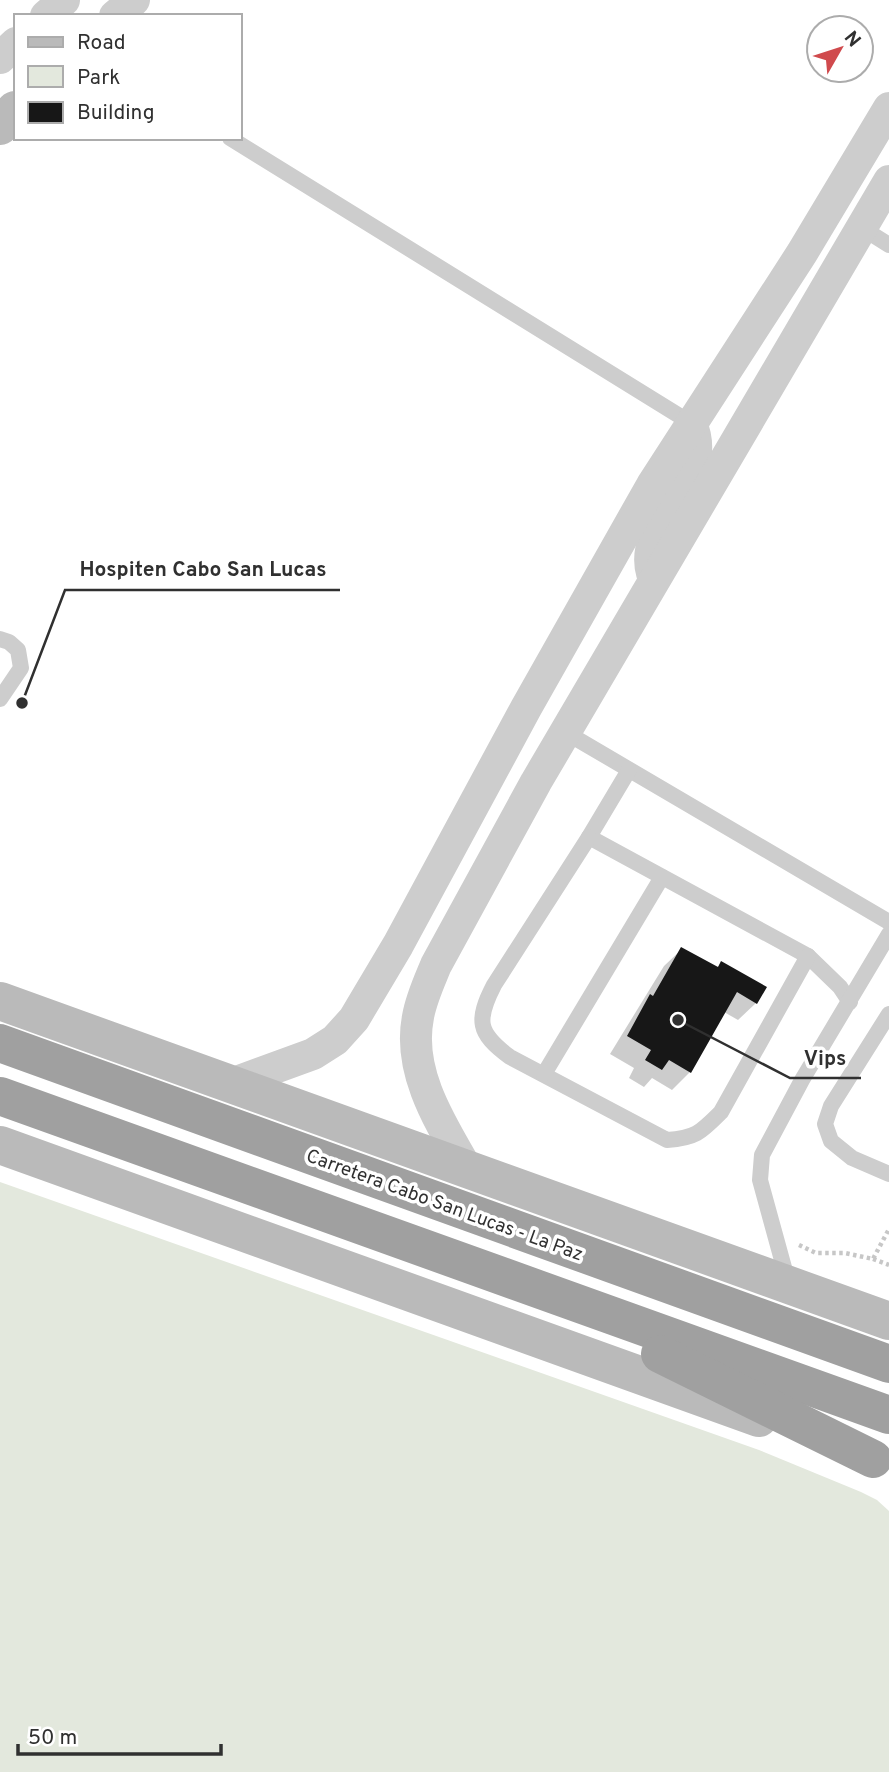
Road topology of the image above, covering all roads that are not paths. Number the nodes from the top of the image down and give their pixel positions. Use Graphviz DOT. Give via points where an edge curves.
graph roads {
  1 [pos="64,0"];
  2 [pos="134,0"];
  3 [pos="48,14"];
  4 [pos="117,14"];
  5 [pos="14,45"];
  6 [pos="0,58"];
  7 [pos="889,108"];
  8 [pos="14,111"];
  9 [pos="0,124"];
  10 [pos="233,140"];
  11 [pos="886,192"];
  12 [pos="862,228"];
  13 [pos="889,244"];
  14 [pos="691,423"];
  15 [pos="656,580"];
  16 [pos="0,639"];
  17 [pos="0,699"];
  18 [pos="565,732"];
  19 [pos="629,770"];
  20 [pos="589,837"];
  21 [pos="662,877"];
  22 [pos="889,922"];
  23 [pos="889,934"];
  24 [pos="808,956"];
  25 [pos="0,1001"];
  26 [pos="850,1002"];
  27 [pos="889,1014"];
  28 [pos="0,1043"];
  29 [pos="544,1074"];
  30 [pos="231,1084"];
  31 [pos="0,1096"];
  32 [pos="0,1145"];
  33 [pos="467,1169"];
  34 [pos="889,1174"];
  35 [pos="488,1269"];
  36 [pos="789,1285"];
  37 [pos="889,1321"];
  38 [pos="889,1364"];
  39 [pos="889,1415"];
  40 [pos="881,1462"];
  1 -- 3 [label="street"];
  2 -- 4 [label="street"];
  5 -- 6 [label="street"];
  7 -- 14 [label="street" via="802,253"];
  8 -- 9 [label="main road"];
  10 -- 14 [label="lane"];
  11 -- 12 [label="street"];
  12 -- 13 [label="lane"];
  12 -- 15 [label="street"];
  14 -- 15 [label="street" via="696,437 695,462 651,549 650,566"];
  14 -- 30 [label="street" via="354,1018 335,1040 313,1054"];
  15 -- 18 [label="street"];
  16 -- 17 [label="lane" via="18,650 20,668"];
  18 -- 19 [label="lane"];
  18 -- 33 [label="street" via="436,965 417,1019 416,1044 428,1096"];
  19 -- 20 [label="lane"];
  19 -- 22 [label="lane"];
  20 -- 21 [label="lane"];
  20 -- 29 [label="lane" via="483,1007 483,1032 510,1057"];
  21 -- 24 [label="lane"];
  21 -- 29 [label="lane"];
  23 -- 26 [label="lane"];
  24 -- 26 [label="lane"];
  24 -- 29 [label="lane" via="721,1112 689,1139 667,1140"];
  25 -- 30 [label="main road"];
  26 -- 36 [label="lane" via="762,1155 760,1181"];
  27 -- 34 [label="lane" via="831,1106 825,1124 831,1141 852,1158"];
  28 -- 38 [label="highway, Carretera Cabo San Lucas - La Paz"];
  30 -- 33 [label="main road"];
  31 -- 35 [label="highway"];
  32 -- 40 [label="main road"];
  33 -- 36 [label="main road"];
  35 -- 39 [label="highway"];
  35 -- 40 [label="highway"];
  36 -- 37 [label="main road"];
}
